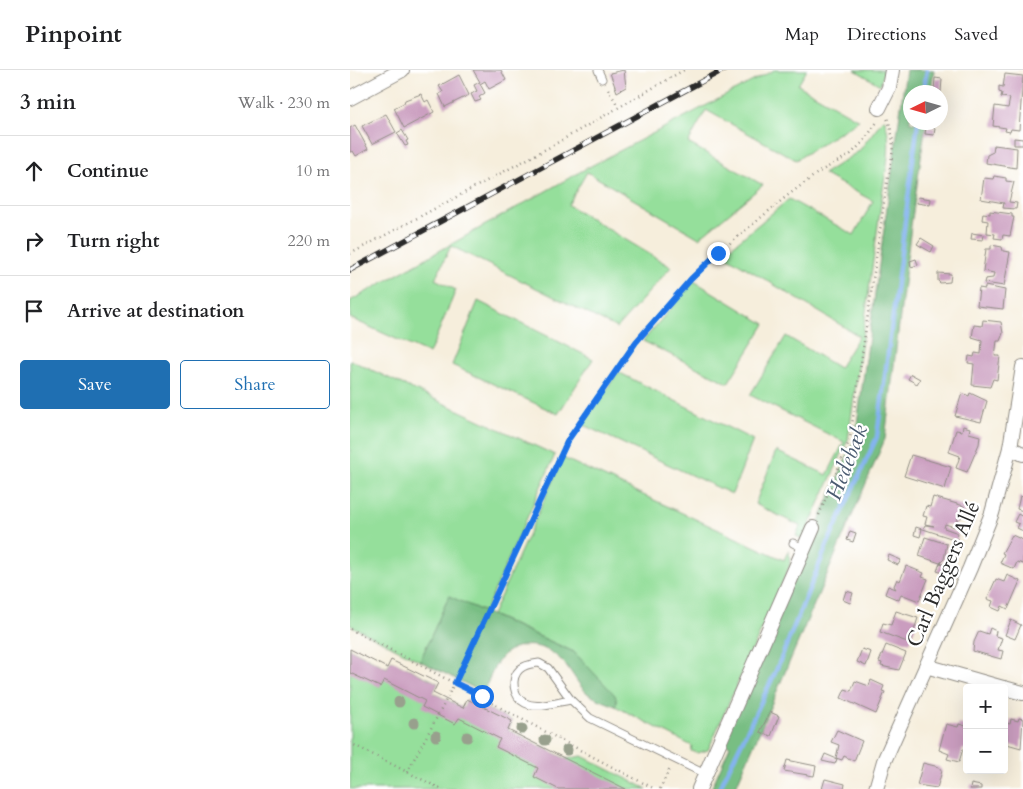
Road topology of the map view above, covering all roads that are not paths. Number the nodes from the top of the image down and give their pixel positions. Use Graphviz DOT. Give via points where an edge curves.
graph roads {
  1 [pos="402,70"];
  2 [pos="598,70"];
  3 [pos="892,70"];
  4 [pos="602,79"];
  5 [pos="350,98"];
  6 [pos="879,108"];
  7 [pos="1023,367"];
  8 [pos="1010,448"];
  9 [pos="1023,454"];
  10 [pos="813,528"];
  11 [pos="926,666"];
  12 [pos="990,684"];
  13 [pos="1008,689"];
  14 [pos="1023,693"];
  15 [pos="571,700"];
  16 [pos="705,774"];
  17 [pos="698,789"];
  18 [pos="876,789"];
  1 -- 5 [label="street"];
  2 -- 4 [label="lane"];
  3 -- 6 [label="street" via="889,88"];
  7 -- 8 [label="street, Carl Baggers Allé"];
  8 -- 9 [label="street"];
  8 -- 11 [label="street, Carl Baggers Allé" via="992,513"];
  10 -- 16 [label="street" via="798,545"];
  11 -- 12 [label="street"];
  11 -- 18 [label="street, Carl Baggers Allé" via="884,761"];
  13 -- 14 [label="street"];
  15 -- 15 [label="lane" via="548,668 539,663 527,664 515,676 516,695 524,703 534,705"];
  15 -- 16 [label="lane" via="590,718"];
  16 -- 17 [label="street"];
}
